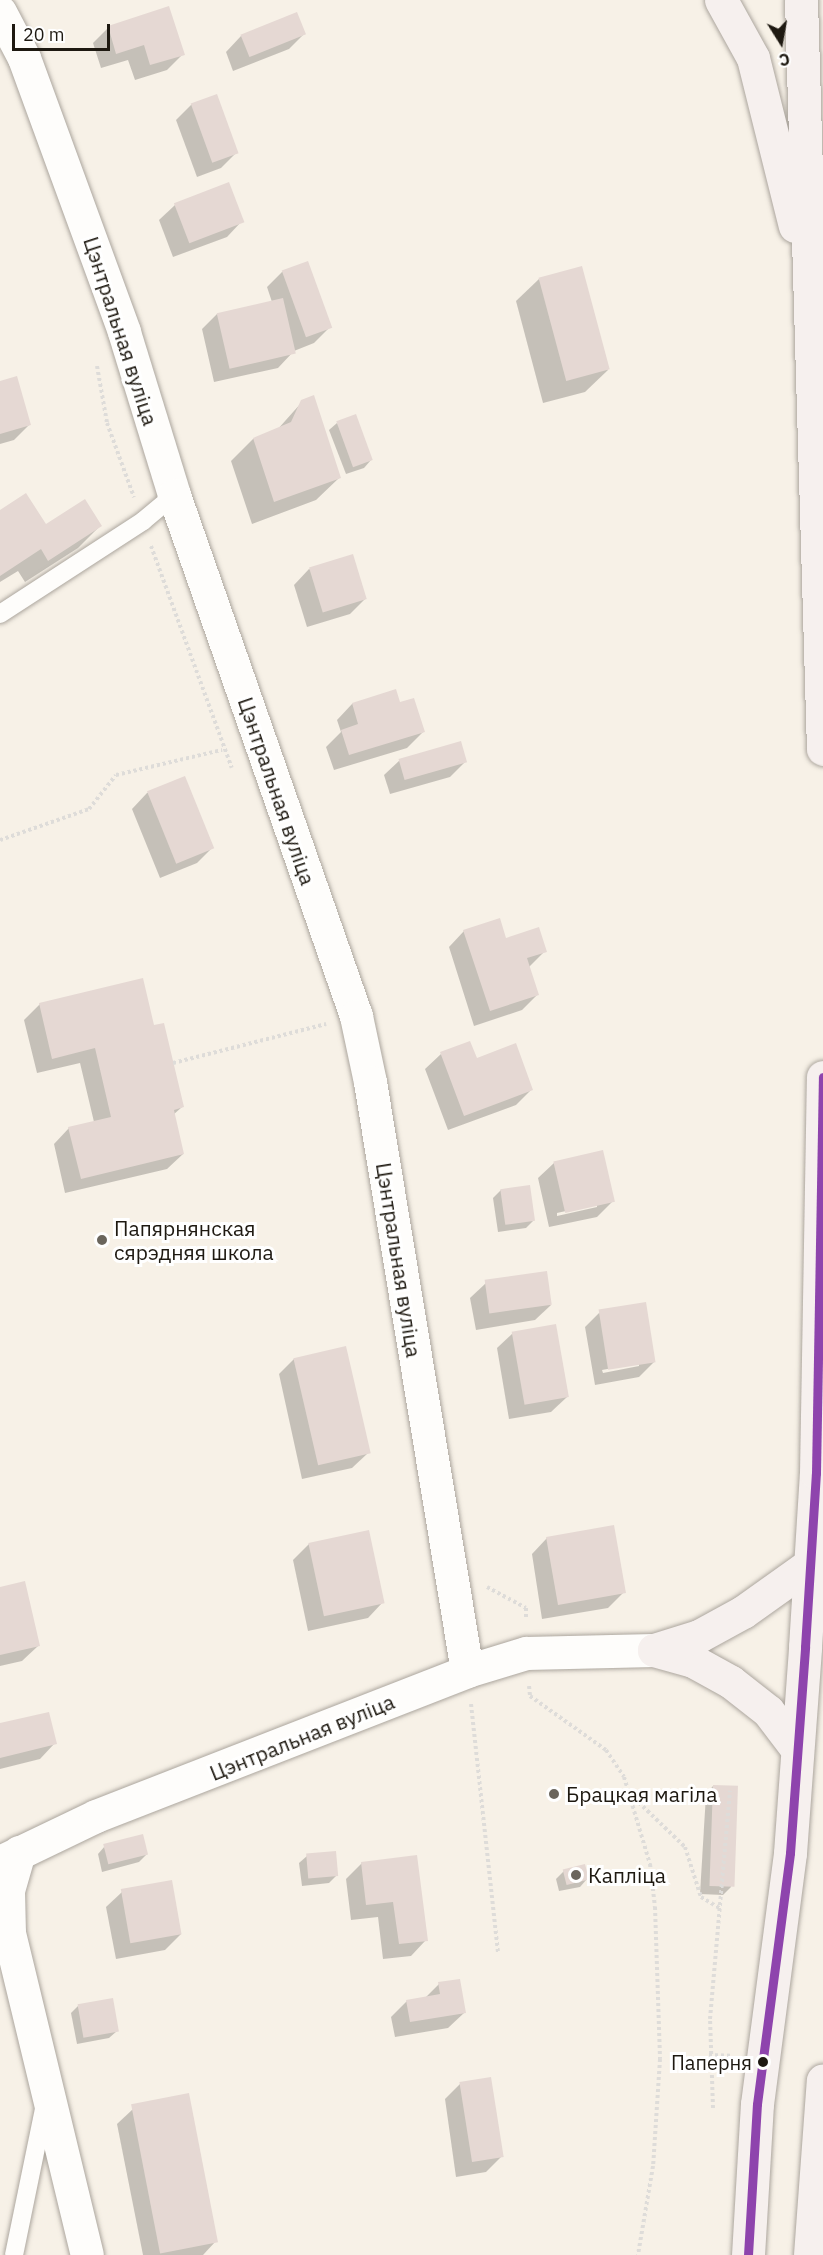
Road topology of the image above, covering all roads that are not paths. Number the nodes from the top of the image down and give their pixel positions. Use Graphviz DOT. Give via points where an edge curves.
graph roads {
  1 [pos="721,0"];
  2 [pos="801,0"];
  3 [pos="0,12"];
  4 [pos="812,292"];
  5 [pos="174,495"];
  6 [pos="0,614"];
  7 [pos="823,749"];
  8 [pos="823,1077"];
  9 [pos="809,1565"];
  10 [pos="654,1650"];
  11 [pos="467,1671"];
  12 [pos="797,1749"];
  13 [pos="9,1857"];
  14 [pos="823,2080"];
  15 [pos="48,2093"];
  16 [pos="14,2255"];
  17 [pos="87,2255"];
  18 [pos="748,2255"];
  19 [pos="810,2255"];
  1 -- 4 [label="highway" via="753,58"];
  2 -- 4 [label="highway"];
  3 -- 5 [label="street, Цэнтральная вуліца" via="24,58 73,189 124,332"];
  4 -- 7 [label="highway"];
  5 -- 6 [label="lane" via="143,521"];
  5 -- 11 [label="street, Цэнтральная вуліца" via="356,1016"];
  8 -- 9 [label="highway" via="816,1473"];
  9 -- 10 [label="highway" via="743,1612 699,1636"];
  9 -- 12 [label="highway"];
  10 -- 11 [label="street" via="526,1653"];
  10 -- 12 [label="highway" via="693,1661 730,1682 768,1711"];
  11 -- 13 [label="street, Цэнтральная вуліца" via="96,1816"];
  12 -- 18 [label="highway" via="790,1854 757,2104"];
  13 -- 15 [label="street, Цэнтральная вуліца" via="9,1933"];
  14 -- 19 [label="highway"];
  15 -- 16 [label="lane"];
  15 -- 17 [label="street, Цэнтральная вуліца"];
}
